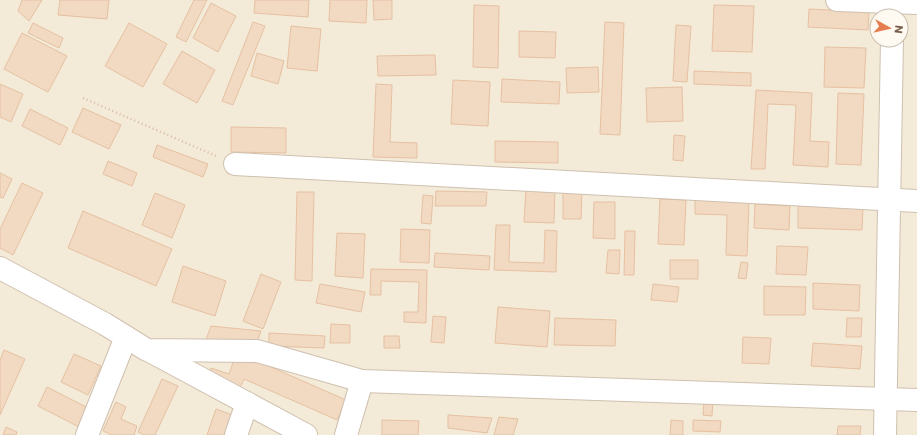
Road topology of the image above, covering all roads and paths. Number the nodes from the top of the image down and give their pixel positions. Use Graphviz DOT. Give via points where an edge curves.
graph roads {
  1 [pos="837,0"];
  2 [pos="917,3"];
  3 [pos="893,6"];
  4 [pos="892,48"];
  5 [pos="83,98"];
  6 [pos="235,164"];
  7 [pos="889,200"];
  8 [pos="917,201"];
  9 [pos="0,268"];
  10 [pos="126,337"];
  11 [pos="148,350"];
  12 [pos="362,381"];
  13 [pos="885,399"];
  14 [pos="917,400"];
  15 [pos="247,403"];
  16 [pos="87,435"];
  17 [pos="236,435"];
  18 [pos="306,435"];
  19 [pos="346,435"];
  20 [pos="885,435"];
  1 -- 3 [label="street"];
  2 -- 3 [label="street"];
  4 -- 7 [label="street"];
  5 -- 6 [label="path"];
  6 -- 7 [label="street"];
  7 -- 8 [label="street"];
  7 -- 13 [label="street"];
  9 -- 10 [label="street"];
  10 -- 11 [label="street"];
  10 -- 16 [label="street"];
  11 -- 12 [label="street" via="257,351"];
  11 -- 15 [label="street"];
  12 -- 13 [label="street"];
  12 -- 19 [label="street"];
  13 -- 14 [label="street"];
  13 -- 20 [label="street"];
  15 -- 17 [label="street"];
  15 -- 18 [label="street"];
}
